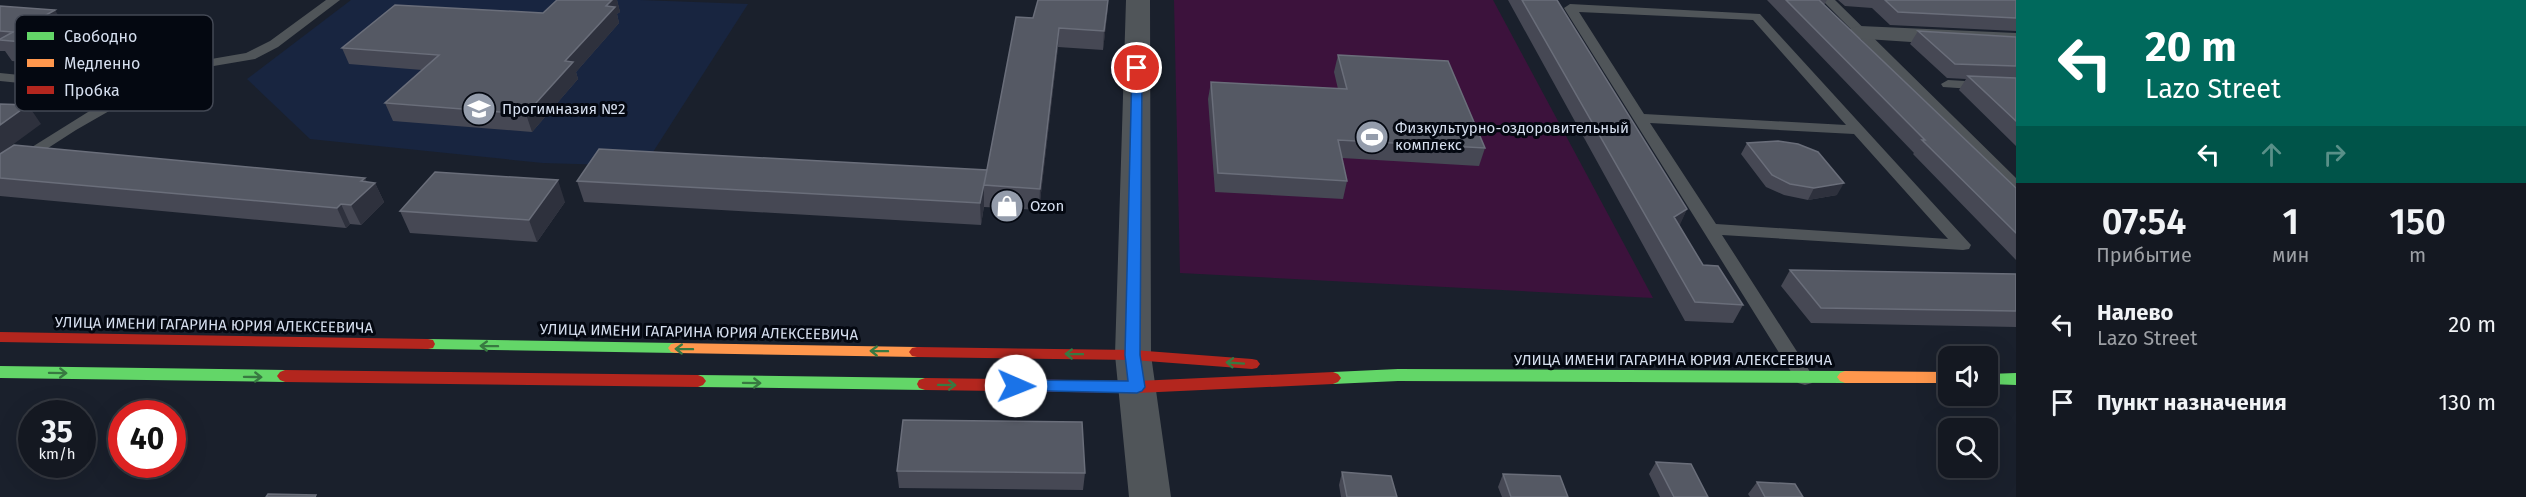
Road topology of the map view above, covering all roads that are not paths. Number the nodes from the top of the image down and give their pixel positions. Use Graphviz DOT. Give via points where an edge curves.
graph roads {
  1 [pos="334,0"];
  2 [pos="1138,0"];
  3 [pos="1828,0"];
  4 [pos="1860,33"];
  5 [pos="2016,41"];
  6 [pos="213,62"];
  7 [pos="0,77"];
  8 [pos="15,78"];
  9 [pos="1948,84"];
  10 [pos="2016,88"];
  11 [pos="99,111"];
  12 [pos="1640,118"];
  13 [pos="1859,130"];
  14 [pos="0,174"];
  15 [pos="2016,187"];
  16 [pos="1710,229"];
  17 [pos="0,337"];
  18 [pos="1135,371"];
  19 [pos="0,372"];
  20 [pos="1398,375"];
  21 [pos="1805,378"];
  22 [pos="1938,378"];
  23 [pos="1998,379"];
  24 [pos="2016,379"];
  25 [pos="1150,497"];
  1 -- 6 [label="lane" via="274,44 250,56"];
  2 -- 18 [label="street"];
  3 -- 4 [label="lane"];
  4 -- 5 [label="street"];
  4 -- 15 [label="lane"];
  7 -- 8 [label="lane"];
  9 -- 10 [label="lane"];
  11 -- 14 [label="lane"];
  12 -- 13 [label="lane"];
  12 -- 13 [label="lane" via="1570,8 1756,17"];
  12 -- 16 [label="lane"];
  13 -- 16 [label="lane" via="1963,245"];
  16 -- 21 [label="lane"];
  18 -- 17 [label="street, УЛИЦА ИМЕНИ ГАГАРИНА ЮРИЯ АЛЕКСЕЕВИЧА, one-way"];
  19 -- 18 [label="street, УЛИЦА ИМЕНИ ГАГАРИНА ЮРИЯ АЛЕКСЕЕВИЧА, one-way"];
  18 -- 20 [label="street, УЛИЦА ИМЕНИ ГАГАРИНА ЮРИЯ АЛЕКСЕЕВИЧА"];
  20 -- 18 [label="street, УЛИЦА ИМЕНИ ГАГАРИНА ЮРИЯ АЛЕКСЕЕВИЧА, one-way" via="1276,366"];
  18 -- 25 [label="street"];
  20 -- 21 [label="street, УЛИЦА ИМЕНИ ГАГАРИНА ЮРИЯ АЛЕКСЕЕВИЧА"];
  21 -- 22 [label="street, УЛИЦА ИМЕНИ ГАГАРИНА ЮРИЯ АЛЕКСЕЕВИЧА"];
  23 -- 24 [label="street"];
}
